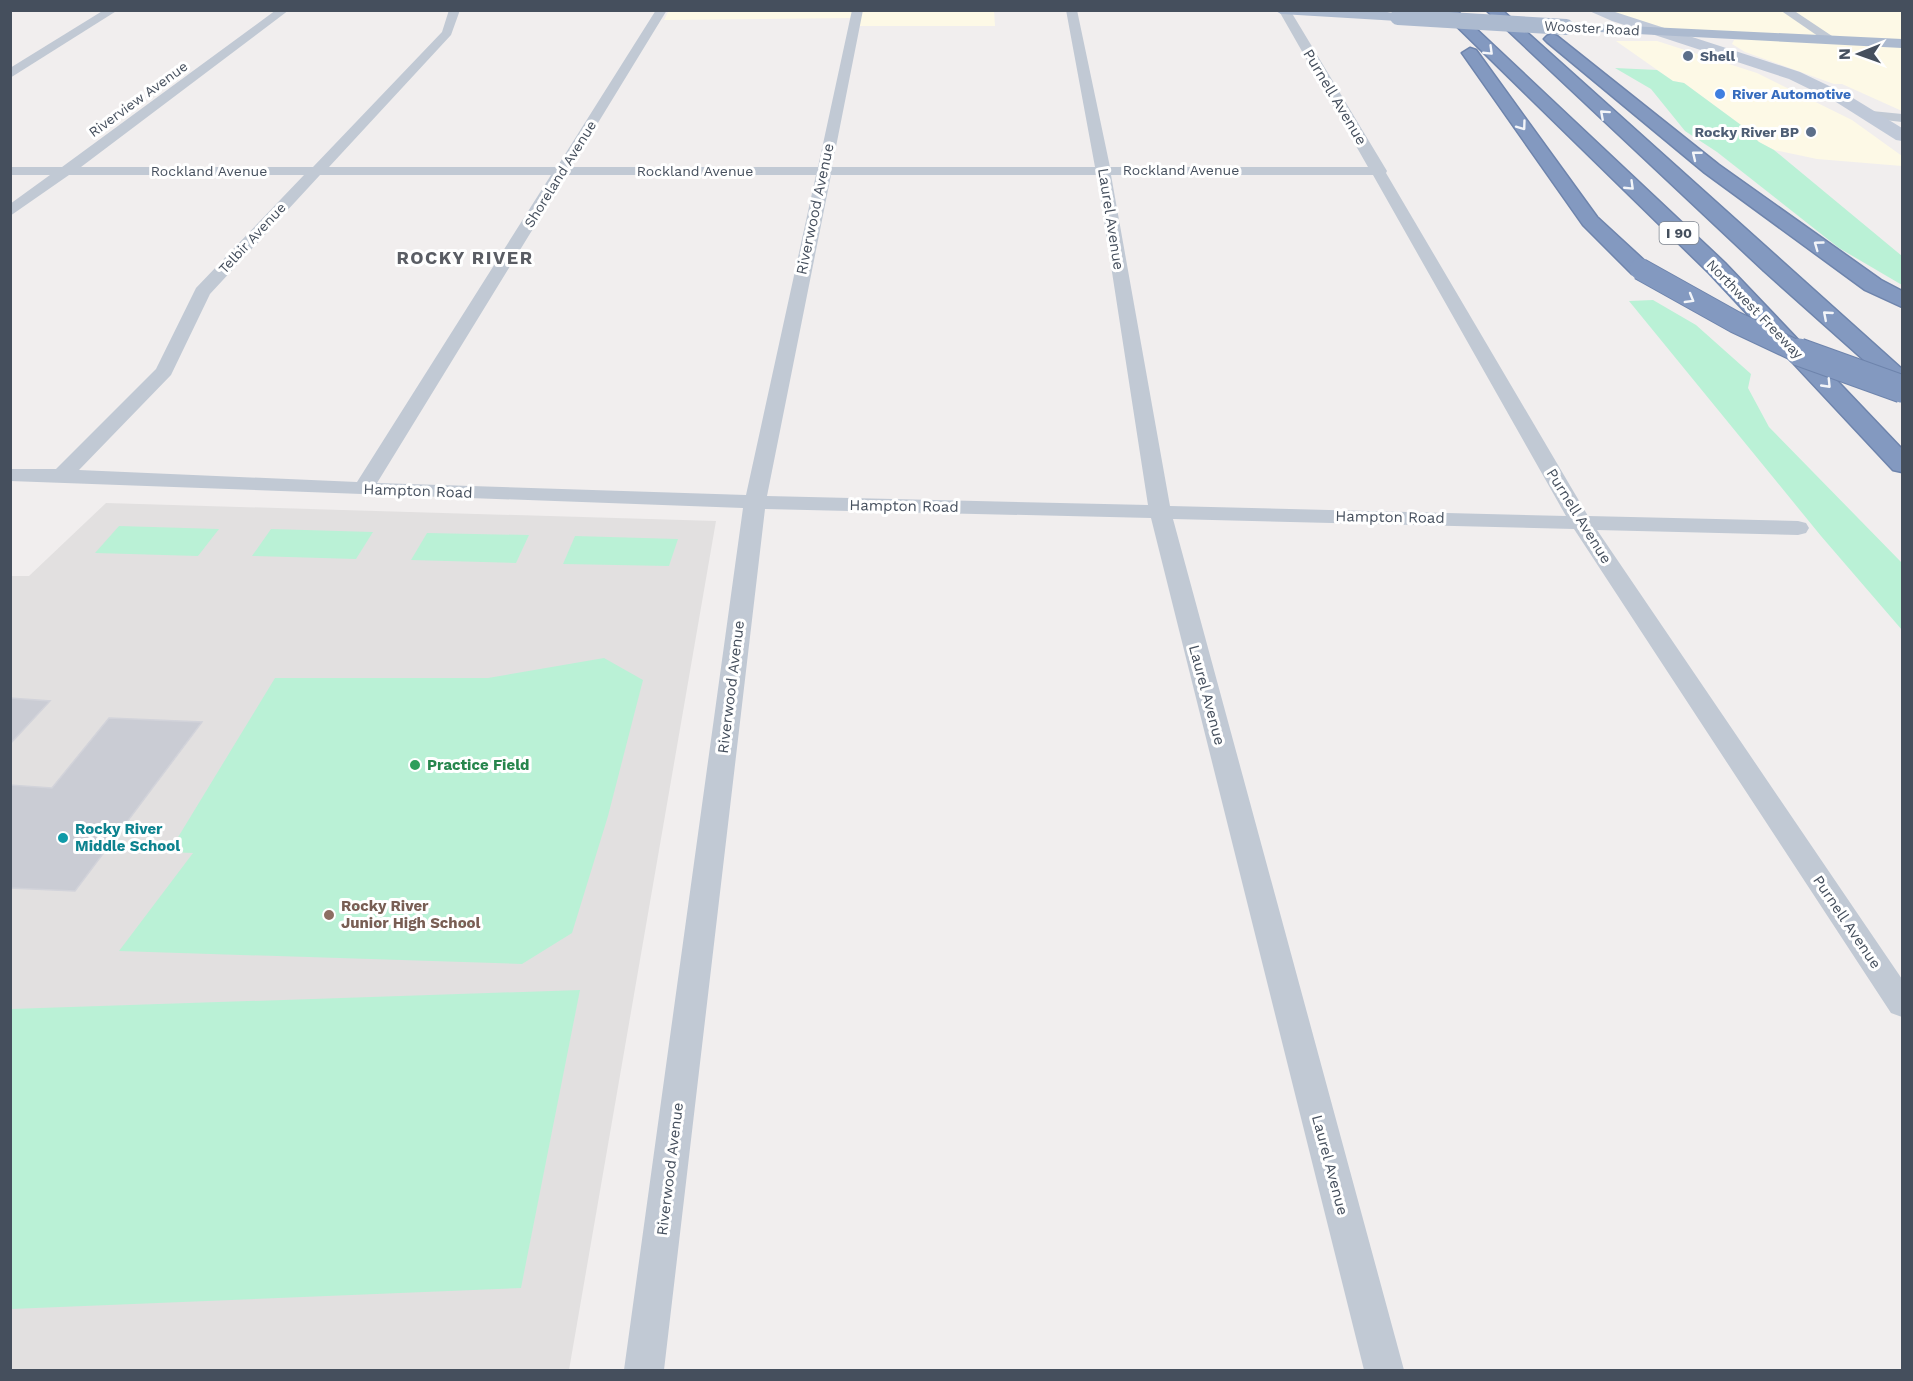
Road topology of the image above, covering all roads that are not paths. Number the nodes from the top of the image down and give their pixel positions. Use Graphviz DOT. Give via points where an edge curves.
graph roads {
  1 [pos="113,10"];
  2 [pos="284,10"];
  3 [pos="455,10"];
  4 [pos="662,10"];
  5 [pos="858,10"];
  6 [pos="1071,10"];
  7 [pos="1440,10"];
  8 [pos="1447,10"];
  9 [pos="1493,10"];
  10 [pos="1512,10"];
  11 [pos="1594,10"];
  12 [pos="1785,10"];
  13 [pos="1283,11"];
  14 [pos="1337,12"];
  15 [pos="1559,21"];
  16 [pos="1652,32"];
  17 [pos="1832,40"];
  18 [pos="1902,44"];
  19 [pos="10,74"];
  20 [pos="1872,115"];
  21 [pos="1902,118"];
  22 [pos="1902,136"];
  23 [pos="1103,170"];
  24 [pos="10,171"];
  25 [pos="63,171"];
  26 [pos="316,171"];
  27 [pos="562,171"];
  28 [pos="823,171"];
  29 [pos="1380,171"];
  30 [pos="10,212"];
  31 [pos="1902,300"];
  32 [pos="1902,381"];
  33 [pos="1902,389"];
  34 [pos="1902,464"];
  35 [pos="10,475"];
  36 [pos="62,475"];
  37 [pos="363,489"];
  38 [pos="755,502"];
  39 [pos="1160,512"];
  40 [pos="1580,521"];
  41 [pos="1798,528"];
  42 [pos="1902,1004"];
  43 [pos="644,1371"];
  44 [pos="1384,1371"];
  1 -- 19 [label="street"];
  2 -- 25 [label="street, Riverview Avenue"];
  3 -- 26 [label="street, Telbir Avenue" via="447,33"];
  4 -- 27 [label="street, Shoreland Avenue"];
  5 -- 28 [label="street, Riverwood Avenue"];
  6 -- 23 [label="street, Laurel Avenue"];
  7 -- 33 [label="highway, one-way, bridge" via="1590,221 1640,269 1726,320 1862,378"];
  8 -- 34 [label="highway, Northwest Freeway / I 90, one-way" via="1717,268"];
  32 -- 9 [label="highway, I 90, one-way"];
  31 -- 10 [label="highway, one-way" via="1873,285 1712,169"];
  11 -- 16 [label="main road"];
  12 -- 17 [label="street"];
  13 -- 14 [label="main road, Wooster Road"];
  13 -- 29 [label="street, Purnell Avenue"];
  14 -- 15 [label="main road, Wooster Road, bridge"];
  15 -- 16 [label="main road, Wooster Road"];
  16 -- 17 [label="main road, Wooster Road"];
  16 -- 20 [label="main road" via="1778,69"];
  17 -- 18 [label="main road, Wooster Road"];
  20 -- 21 [label="street"];
  20 -- 22 [label="main road"];
  23 -- 28 [label="street, Rockland Avenue"];
  23 -- 29 [label="street, Rockland Avenue"];
  23 -- 39 [label="street, Laurel Avenue"];
  24 -- 25 [label="street, Rockland Avenue"];
  25 -- 26 [label="street, Rockland Avenue"];
  25 -- 30 [label="street, Riverview Avenue"];
  26 -- 27 [label="street, Rockland Avenue"];
  26 -- 36 [label="street, Telbir Avenue" via="202,292 164,371"];
  27 -- 28 [label="street, Rockland Avenue"];
  27 -- 37 [label="street, Shoreland Avenue"];
  28 -- 38 [label="street, Riverwood Avenue"];
  29 -- 40 [label="street, Purnell Avenue"];
  35 -- 36 [label="street, Hampton Road"];
  36 -- 37 [label="street, Hampton Road"];
  37 -- 38 [label="street, Hampton Road"];
  38 -- 39 [label="street, Hampton Road"];
  38 -- 43 [label="street, Riverwood Avenue"];
  39 -- 40 [label="street, Hampton Road"];
  39 -- 44 [label="street, Laurel Avenue"];
  40 -- 41 [label="street, Hampton Road"];
  40 -- 42 [label="street, Purnell Avenue"];
}
